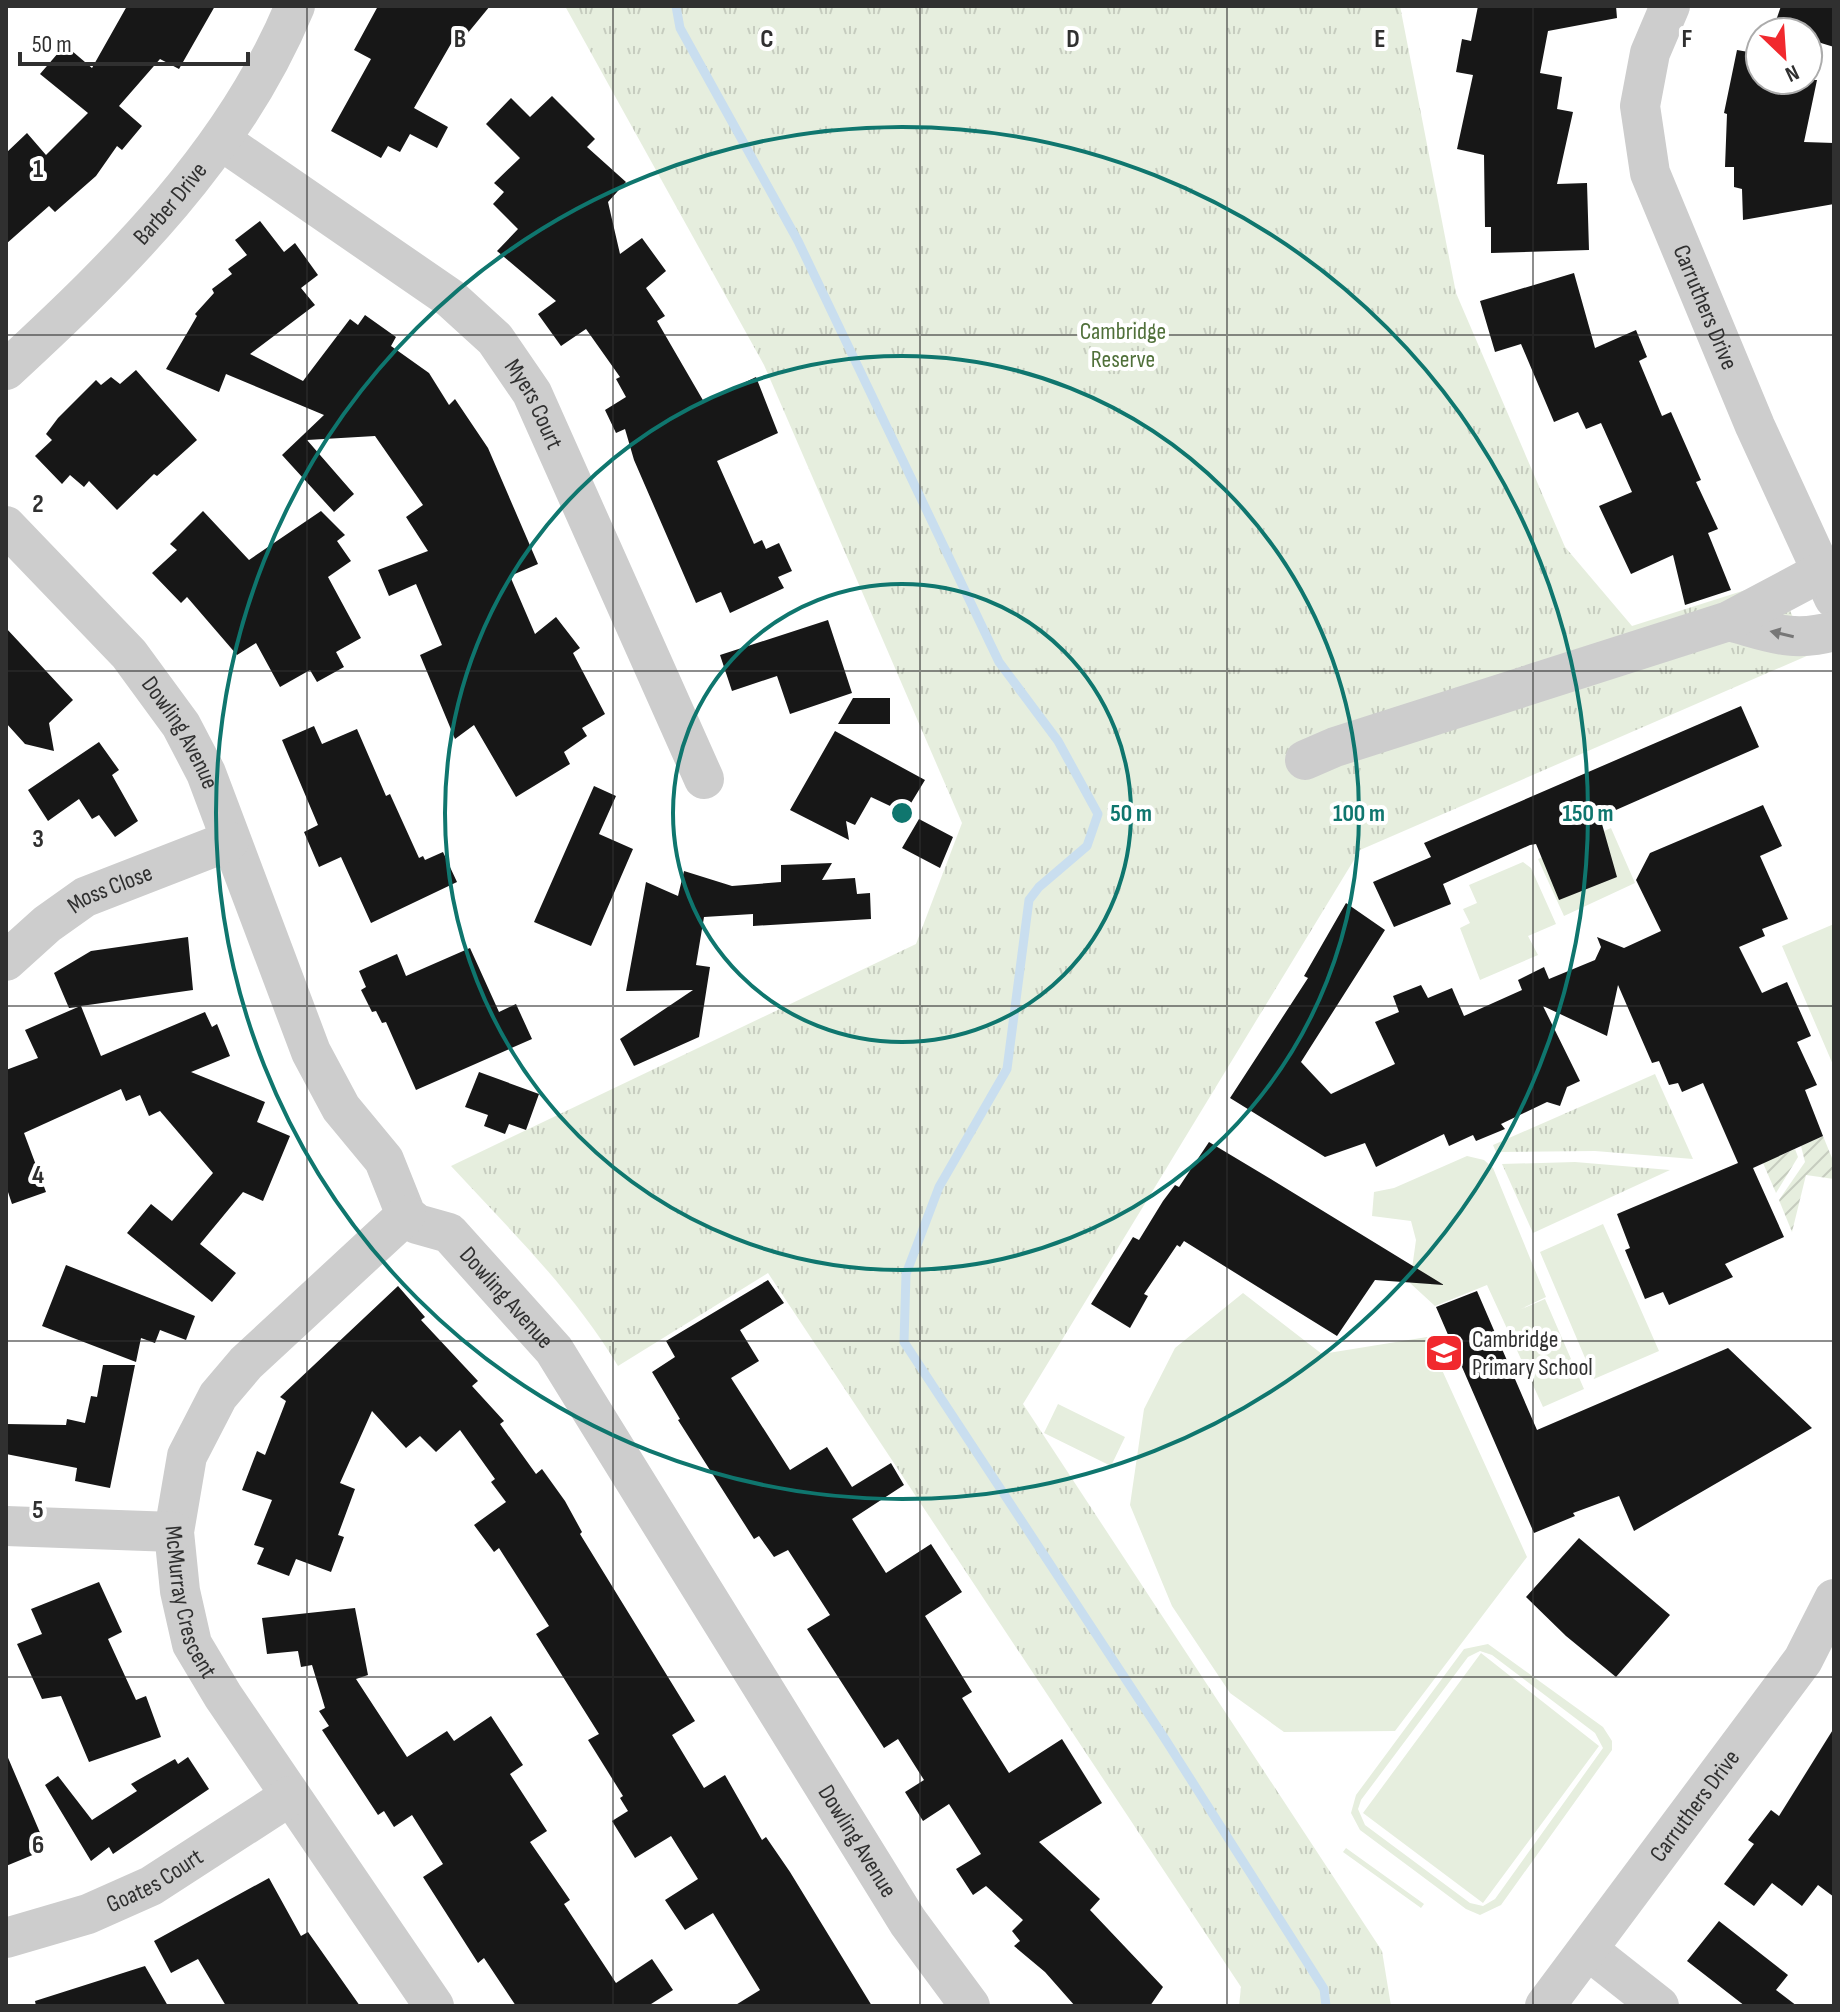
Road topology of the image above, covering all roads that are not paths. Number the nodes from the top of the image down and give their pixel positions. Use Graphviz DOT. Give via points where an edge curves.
graph roads {
  1 [pos="295,6"];
  2 [pos="1670,6"];
  3 [pos="222,141"];
  4 [pos="6,370"];
  5 [pos="6,526"];
  6 [pos="1828,585"];
  7 [pos="1729,621"];
  8 [pos="1834,631"];
  9 [pos="1305,760"];
  10 [pos="704,779"];
  11 [pos="229,841"];
  12 [pos="6,961"];
  13 [pos="406,1215"];
  14 [pos="6,1526"];
  15 [pos="174,1532"];
  16 [pos="1834,1599"];
  17 [pos="290,1796"];
  18 [pos="6,1938"];
  19 [pos="1588,1950"];
  20 [pos="434,2006"];
  21 [pos="970,2006"];
  22 [pos="1545,2006"];
  23 [pos="1659,2006"];
  1 -- 3 [label="street, Barber Drive"];
  2 -- 6 [label="street, Carruthers Drive" via="1650,53 1640,106 1650,173"];
  3 -- 4 [label="street, Barber Drive" via="107,274"];
  3 -- 10 [label="street, Myers Court" via="450,298 495,339 532,393"];
  5 -- 11 [label="street, Dowling Avenue" via="154,684 206,773"];
  6 -- 7 [label="street"];
  8 -- 7 [label="street, one-way" via="1794,638"];
  7 -- 9 [label="street"];
  11 -- 12 [label="street, Moss Close" via="85,897"];
  11 -- 13 [label="street, Dowling Avenue" via="311,1052 341,1108 384,1160"];
  13 -- 15 [label="street, McMurray Crescent" via="246,1363 218,1396 187,1456"];
  13 -- 21 [label="street, Dowling Avenue" via="417,1224 449,1233 554,1350 908,1922"];
  14 -- 15 [label="street"];
  15 -- 17 [label="street, McMurray Crescent" via="192,1644"];
  16 -- 19 [label="street, Carruthers Drive" via="1803,1660"];
  17 -- 18 [label="street, Goates Court" via="151,1886 88,1914"];
  17 -- 20 [label="street, McMurray Crescent"];
  19 -- 22 [label="street, Carruthers Drive"];
  19 -- 23 [label="street"];
}
